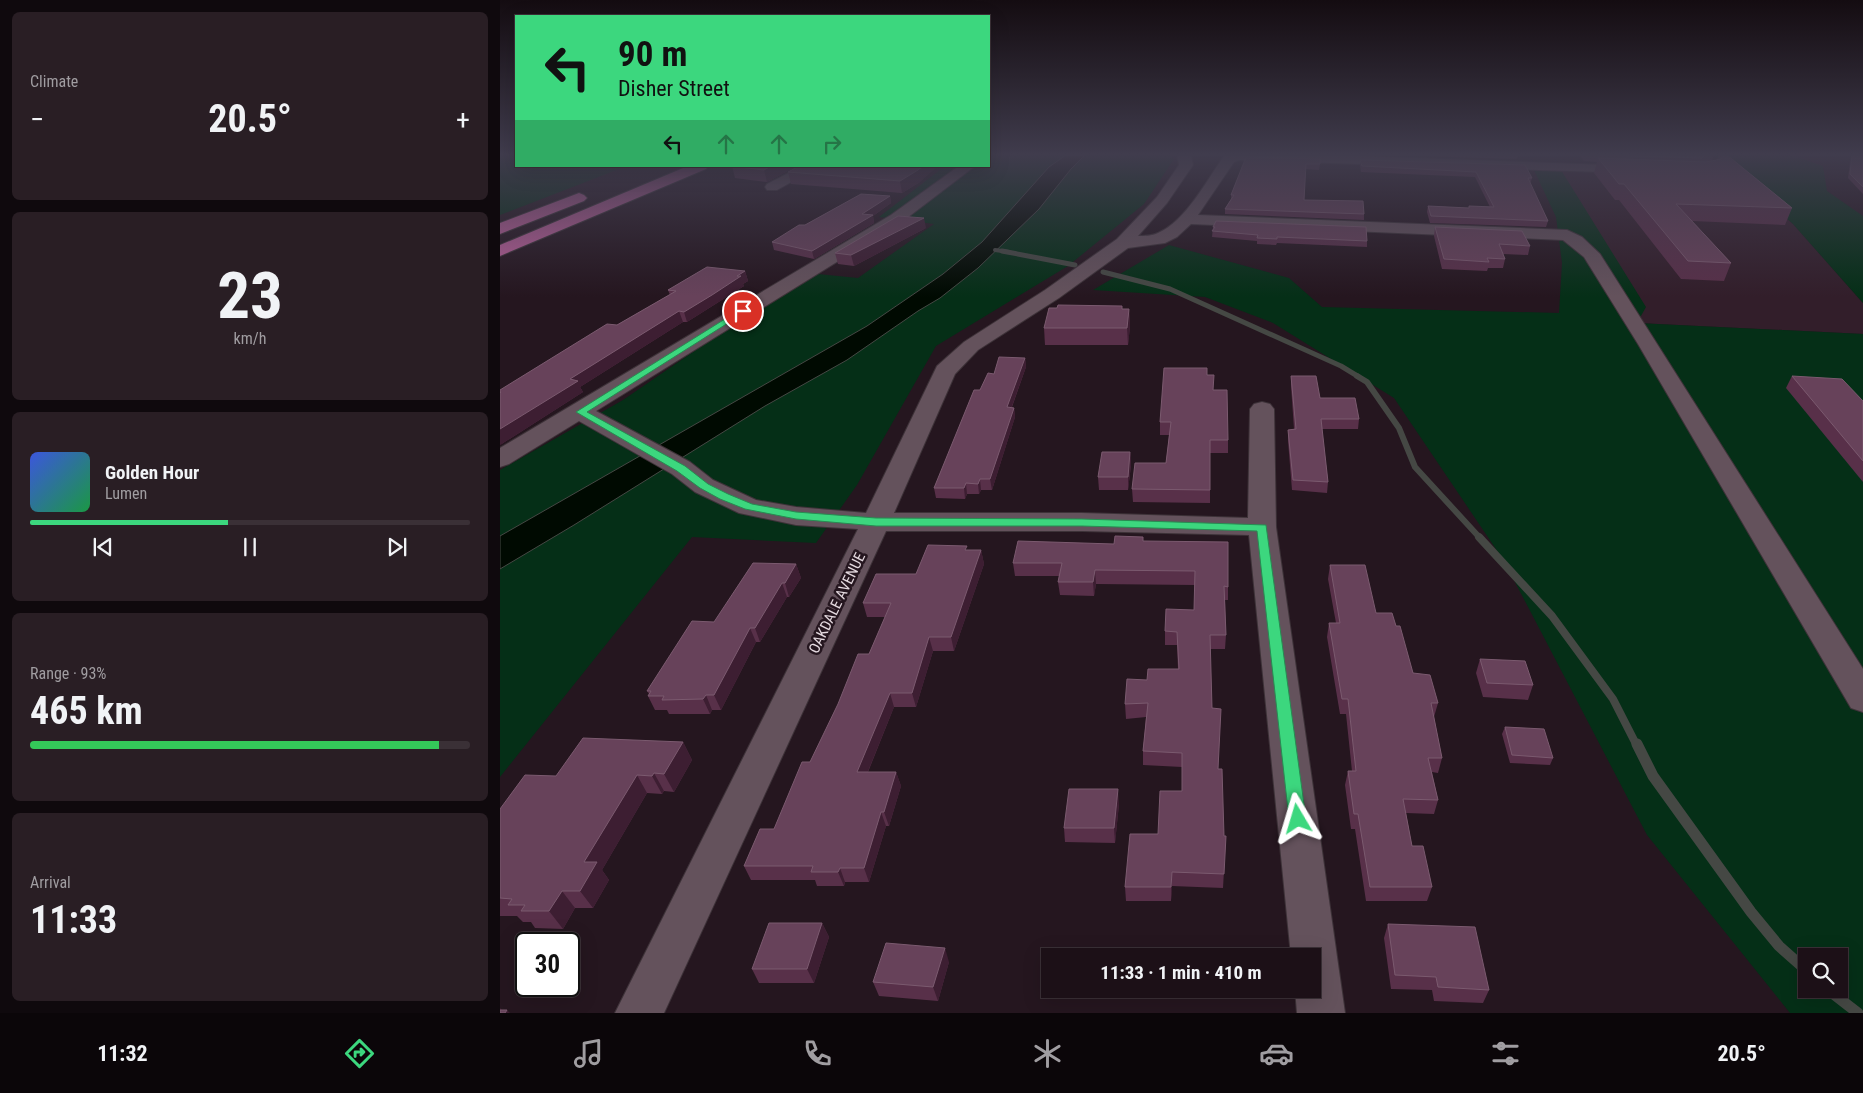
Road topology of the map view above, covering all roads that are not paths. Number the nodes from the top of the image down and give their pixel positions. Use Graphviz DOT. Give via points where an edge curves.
graph roads {
  1 [pos="566,202"];
  2 [pos="615,202"];
  3 [pos="918,202"];
  4 [pos="1160,202"];
  5 [pos="1199,202"];
  6 [pos="1188,219"];
  7 [pos="500,229"];
  8 [pos="1115,249"];
  9 [pos="500,251"];
  10 [pos="1262,409"];
  11 [pos="580,412"];
  12 [pos="500,460"];
  13 [pos="876,522"];
  14 [pos="1262,527"];
  15 [pos="1863,698"];
  16 [pos="639,1013"];
  17 [pos="1322,1013"];
  1 -- 7 [label="highway"];
  2 -- 9 [label="highway"];
  3 -- 11 [label="street"];
  4 -- 8 [label="street, OAKDALE AVENUE"];
  5 -- 6 [label="street"];
  6 -- 8 [label="street" via="1159,239"];
  6 -- 15 [label="street" via="1567,235 1591,254 1654,352"];
  8 -- 13 [label="street, OAKDALE AVENUE" via="971,346 945,371"];
  10 -- 14 [label="street"];
  11 -- 12 [label="street"];
  11 -- 13 [label="street" via="681,468 704,486 749,506 796,516"];
  13 -- 14 [label="street" via="1082,522"];
  13 -- 16 [label="street, OAKDALE AVENUE"];
  14 -- 17 [label="street"];
}
